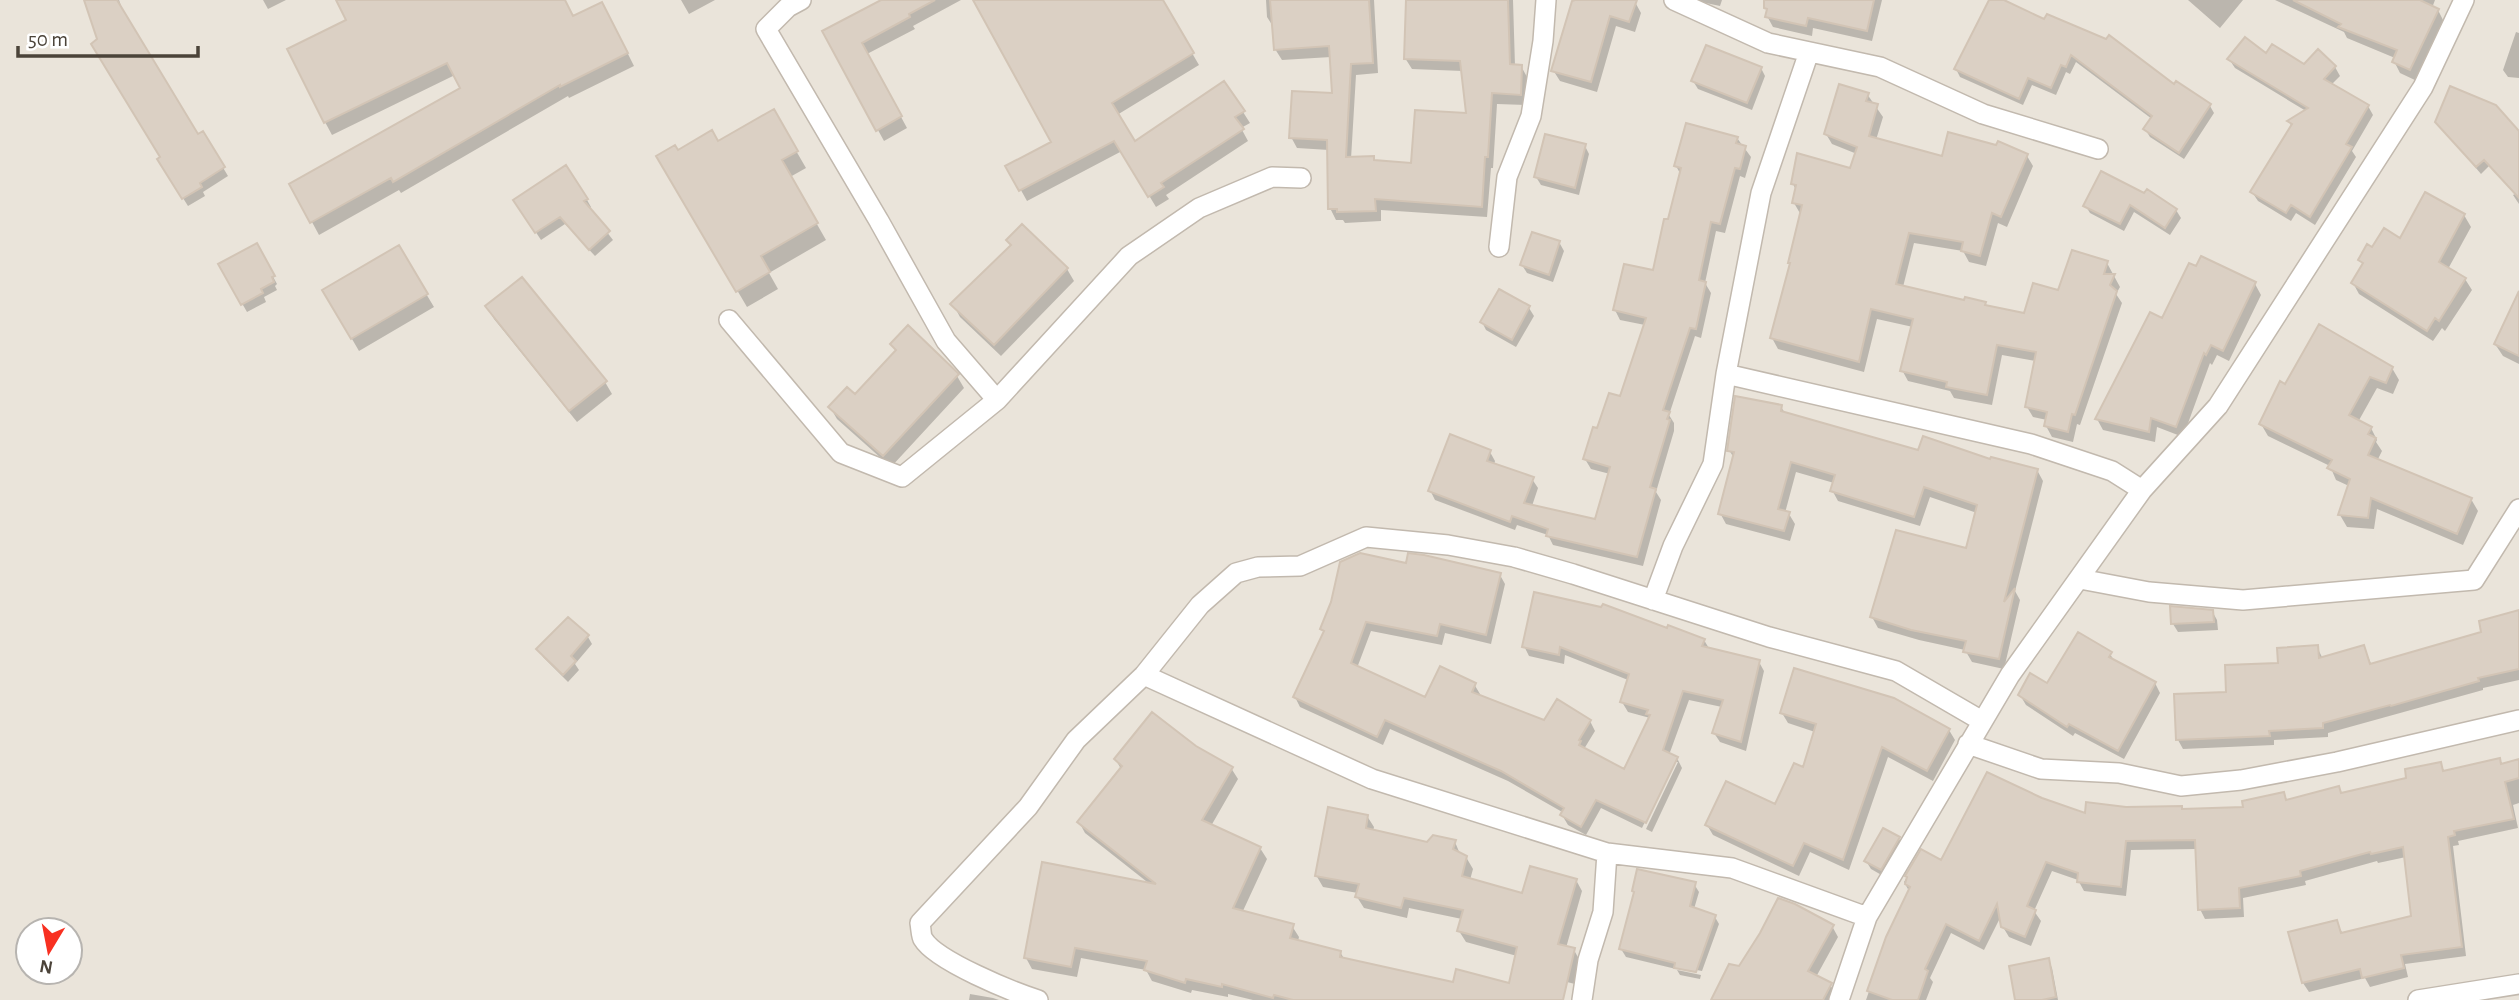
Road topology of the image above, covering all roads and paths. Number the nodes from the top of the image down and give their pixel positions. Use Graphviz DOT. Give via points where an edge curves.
graph roads {
  1 [pos="801,0"];
  2 [pos="1546,0"];
  3 [pos="1674,0"];
  4 [pos="2464,0"];
  5 [pos="1809,52"];
  6 [pos="2098,149"];
  7 [pos="1301,178"];
  8 [pos="1499,247"];
  9 [pos="729,320"];
  10 [pos="1726,374"];
  11 [pos="998,400"];
  12 [pos="2142,490"];
  13 [pos="2519,509"];
  14 [pos="2080,579"];
  15 [pos="1653,600"];
  16 [pos="1144,675"];
  17 [pos="2519,720"];
  18 [pos="1982,721"];
  19 [pos="1968,744"];
  20 [pos="1607,853"];
  21 [pos="1867,917"];
  22 [pos="2519,984"];
  23 [pos="1038,1000"];
  24 [pos="1582,1000"];
  25 [pos="1839,1000"];
  26 [pos="2418,1000"];
  1 -- 11 [label="street" via="766,29 946,341"];
  2 -- 8 [label="street" via="1531,116 1507,177"];
  3 -- 5 [label="street" via="1768,43"];
  4 -- 12 [label="street" via="2423,87 2218,406"];
  5 -- 6 [label="street" via="1880,67 1983,114"];
  5 -- 10 [label="street" via="1761,193"];
  7 -- 11 [label="street" via="1272,177 1199,208 1129,256"];
  9 -- 11 [label="street" via="841,453 902,477"];
  10 -- 12 [label="street" via="2031,444 2112,471"];
  10 -- 15 [label="street" via="1713,464"];
  12 -- 14 [label="street"];
  13 -- 14 [label="street" via="2474,580 2243,600 2149,592"];
  14 -- 18 [label="street"];
  15 -- 16 [label="street" via="1514,557 1366,537 1300,566 1258,567 1236,573 1200,605"];
  15 -- 18 [label="street" via="1896,671"];
  16 -- 20 [label="street" via="1372,779"];
  16 -- 23 [label="street" via="1076,740 1028,807 920,923 923,939 946,960"];
  17 -- 19 [label="street" via="2337,762 2181,786 2119,773 2041,769"];
  18 -- 19 [label="street"];
  19 -- 21 [label="street"];
  20 -- 21 [label="street" via="1732,868"];
  20 -- 24 [label="street" via="1603,912"];
  21 -- 25 [label="street"];
  22 -- 26 [label="street"];
}
